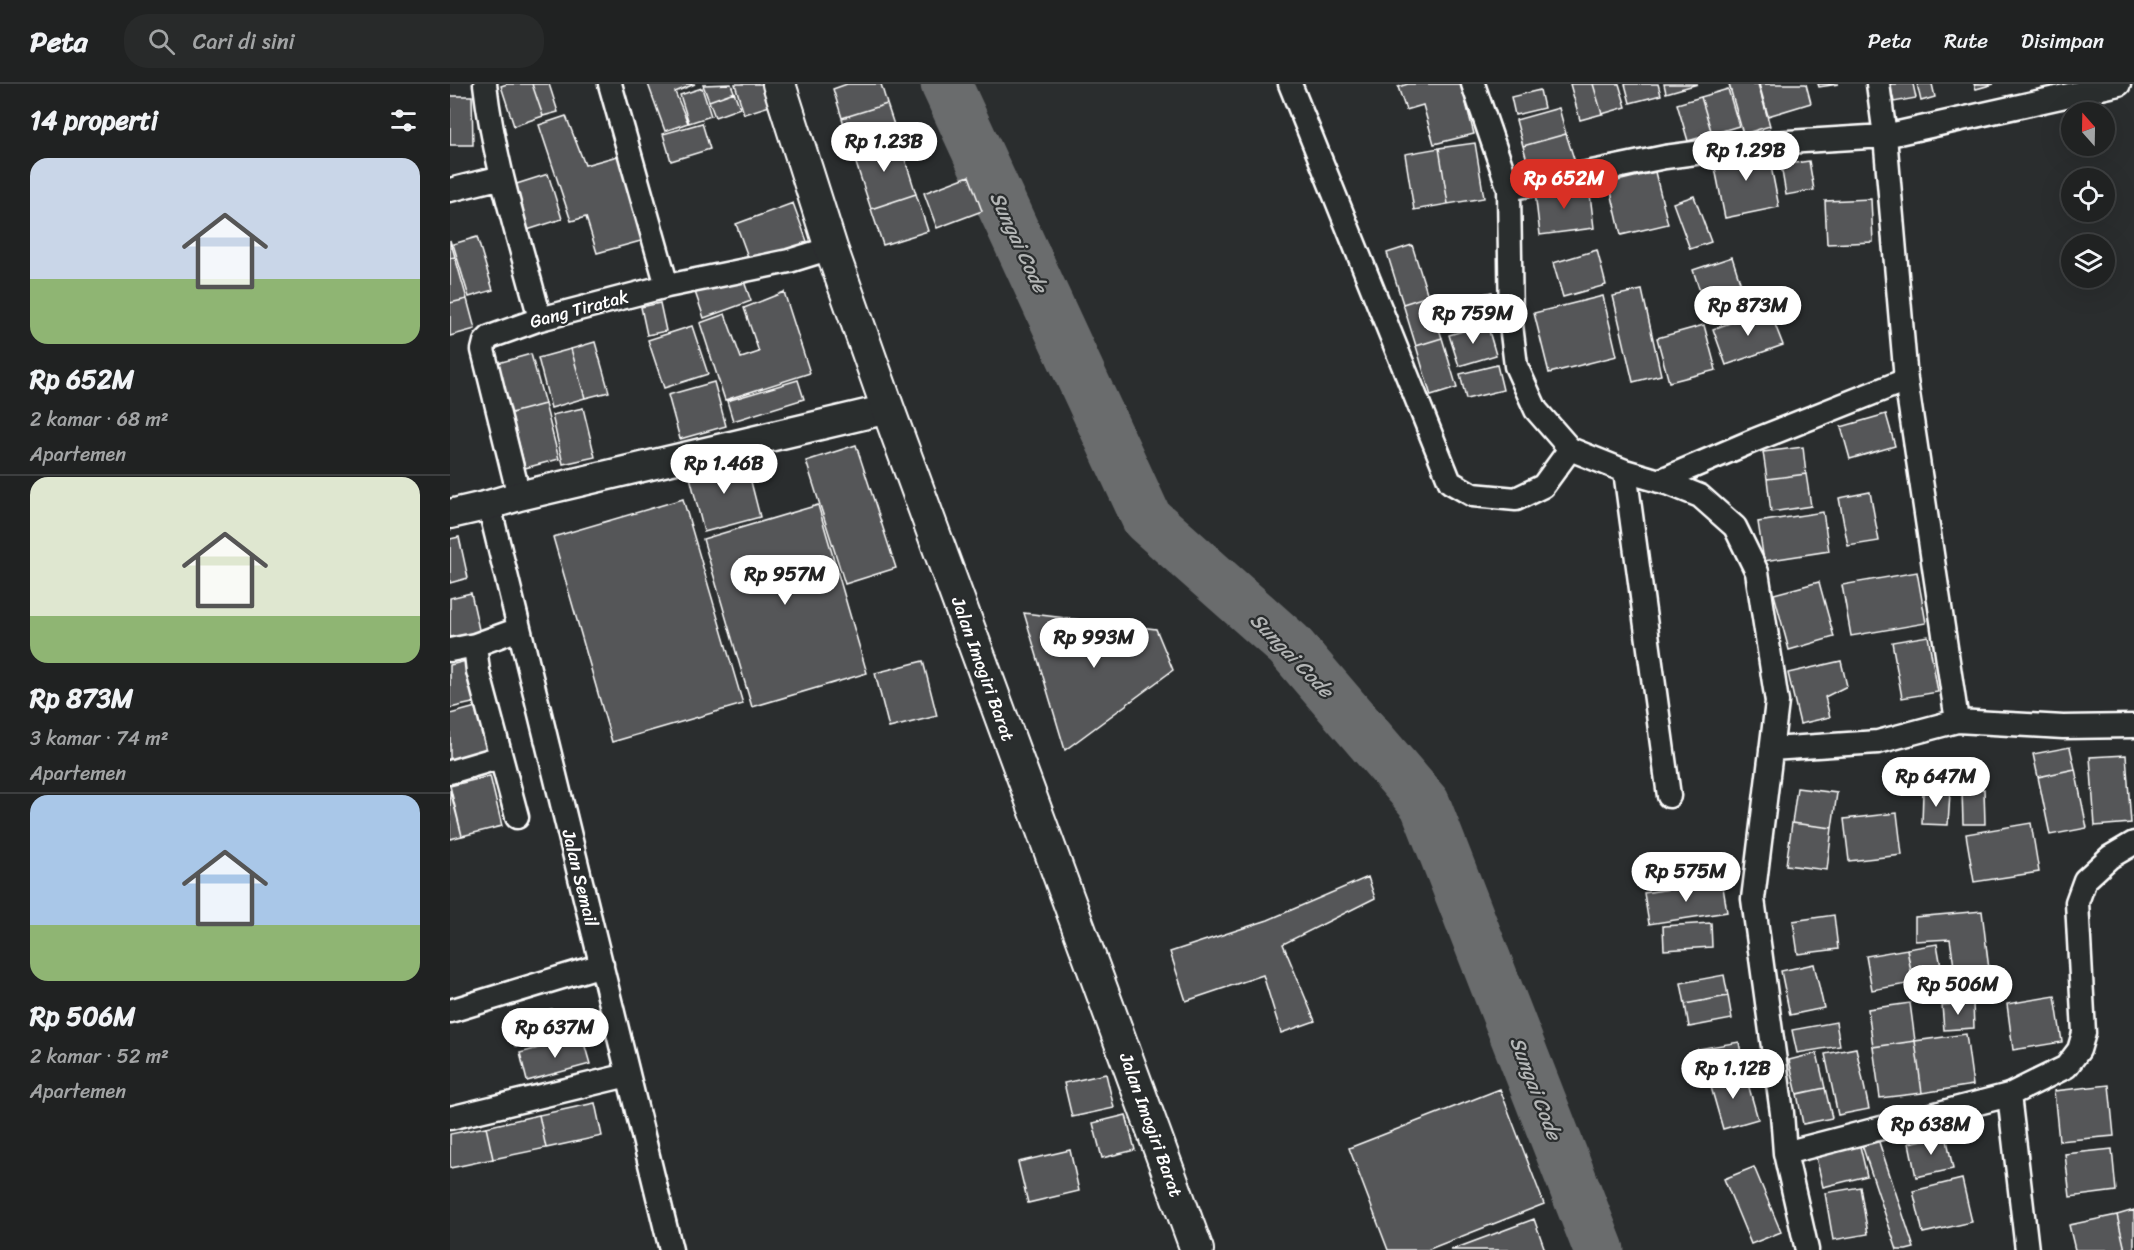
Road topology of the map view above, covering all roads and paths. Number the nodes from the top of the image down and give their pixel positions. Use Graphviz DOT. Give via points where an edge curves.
graph roads {
  1 [pos="485,84"];
  2 [pos="610,84"];
  3 [pos="779,84"];
  4 [pos="1290,84"];
  5 [pos="1473,84"];
  6 [pos="1878,84"];
  7 [pos="2119,84"];
  8 [pos="1885,136"];
  9 [pos="502,177"];
  10 [pos="1509,189"];
  11 [pos="450,190"];
  12 [pos="831,248"];
  13 [pos="667,286"];
  14 [pos="540,319"];
  15 [pos="1906,380"];
  16 [pos="888,409"];
  17 [pos="1570,449"];
  18 [pos="1625,471"];
  19 [pos="1659,481"];
  20 [pos="519,496"];
  21 [pos="489,506"];
  22 [pos="450,514"];
  23 [pos="519,629"];
  24 [pos="475,645"];
  25 [pos="450,650"];
  26 [pos="1957,721"];
  27 [pos="2134,726"];
  28 [pos="1771,748"];
  29 [pos="501,757"];
  30 [pos="450,772"];
  31 [pos="1669,796"];
  32 [pos="517,817"];
  33 [pos="2134,843"];
  34 [pos="602,965"];
  35 [pos="450,1011"];
  36 [pos="628,1075"];
  37 [pos="2009,1095"];
  38 [pos="450,1118"];
  39 [pos="1785,1153"];
  40 [pos="671,1250"];
  41 [pos="1197,1250"];
  42 [pos="1807,1250"];
  43 [pos="2027,1250"];
  1 -- 9 [label="street"];
  2 -- 13 [label="street"];
  3 -- 12 [label="main road, Jalan Imogiri Barat"];
  4 -- 17 [label="street" via="1450,482 1473,495 1516,499 1544,486"];
  5 -- 10 [label="street"];
  6 -- 8 [label="street"];
  7 -- 8 [label="street"];
  8 -- 10 [label="street" via="1770,143 1665,157"];
  8 -- 15 [label="street"];
  9 -- 11 [label="street"];
  9 -- 14 [label="street"];
  10 -- 17 [label="street" via="1511,325 1516,366 1536,410"];
  12 -- 13 [label="street, Gang Tiratak" via="789,261"];
  12 -- 16 [label="main road, Jalan Imogiri Barat"];
  13 -- 14 [label="street, Gang Tiratak"];
  14 -- 20 [label="street, Gang Tiratak" via="490,337 483,346"];
  15 -- 19 [label="street"];
  15 -- 26 [label="street"];
  16 -- 20 [label="street"];
  16 -- 41 [label="main road, Jalan Imogiri Barat"];
  17 -- 18 [label="street"];
  18 -- 19 [label="street"];
  18 -- 31 [label="street"];
  19 -- 28 [label="street" via="1700,496 1735,527 1757,572 1777,702"];
  20 -- 21 [label="street"];
  21 -- 22 [label="street"];
  21 -- 23 [label="street, Jalan Semail"];
  23 -- 24 [label="street"];
  23 -- 34 [label="street, Jalan Semail"];
  24 -- 25 [label="street"];
  24 -- 29 [label="street"];
  26 -- 27 [label="street" via="2063,727"];
  26 -- 28 [label="street" via="1878,742"];
  28 -- 39 [label="street" via="1753,899"];
  29 -- 30 [label="street"];
  29 -- 32 [label="street"];
  33 -- 37 [label="street" via="2110,857 2085,880 2077,902 2084,1033 2079,1050 2066,1067"];
  34 -- 35 [label="street"];
  34 -- 36 [label="street, Jalan Semail"];
  36 -- 38 [label="street"];
  36 -- 40 [label="street, Jalan Semail"];
  37 -- 39 [label="street"];
  37 -- 43 [label="street"];
  39 -- 42 [label="street"];
}
